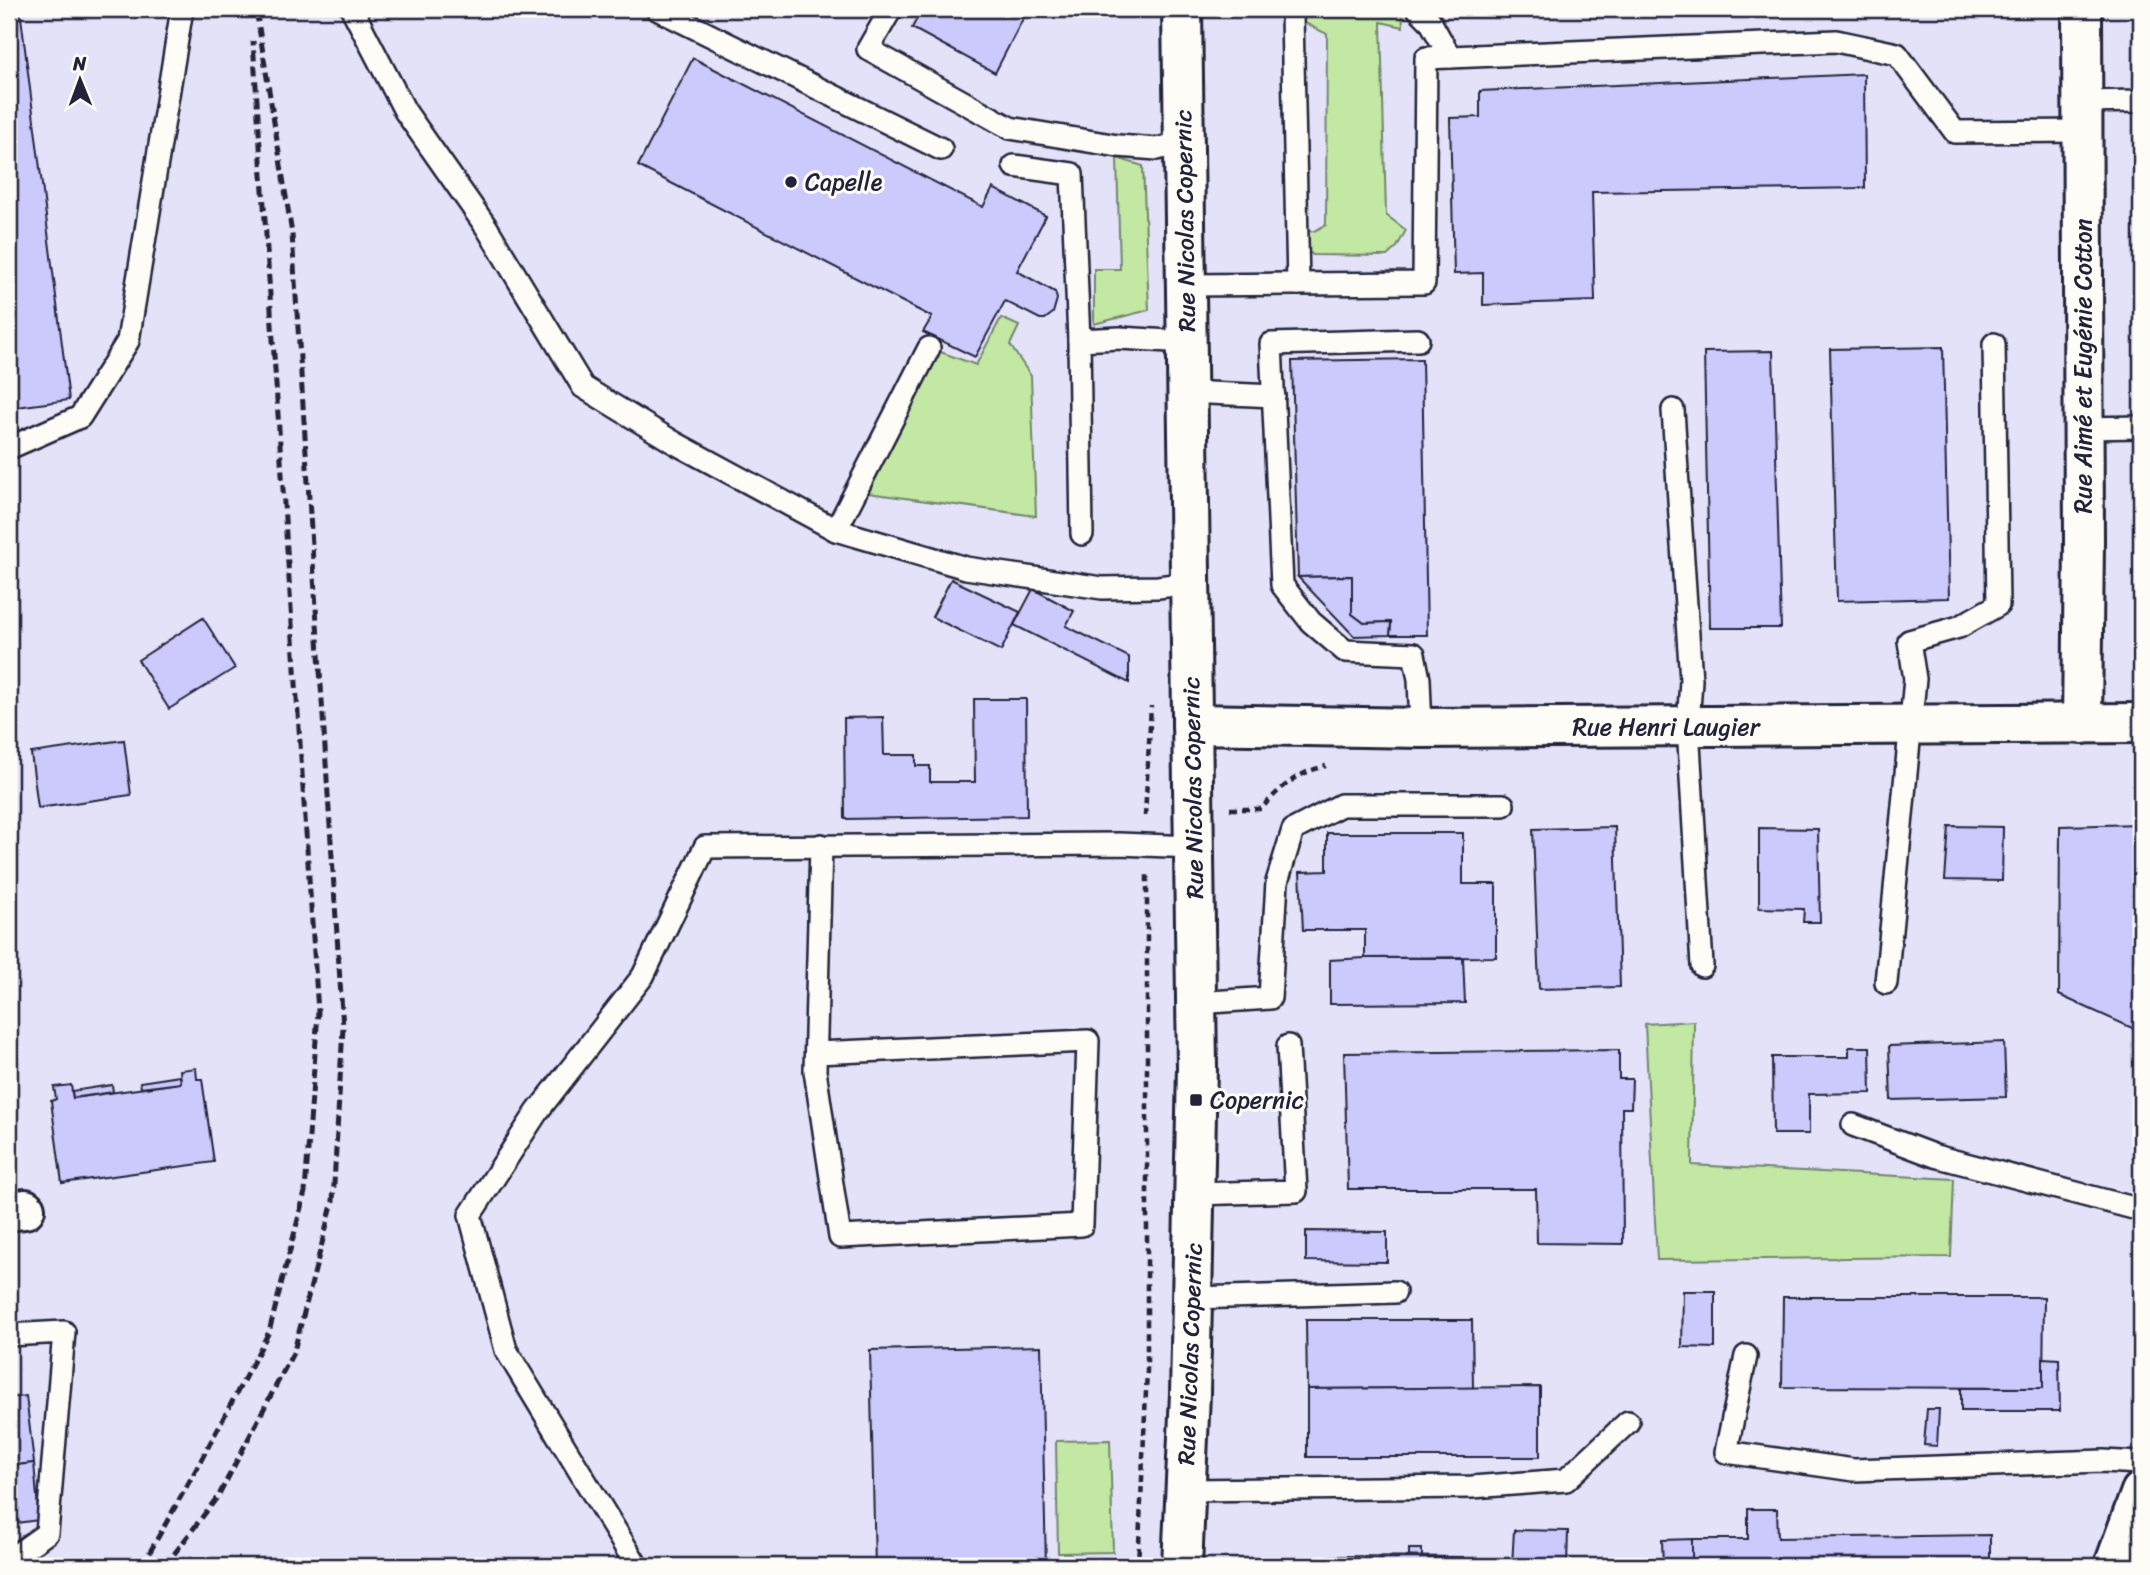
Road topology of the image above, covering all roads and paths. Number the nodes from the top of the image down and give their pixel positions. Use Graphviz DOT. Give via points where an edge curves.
graph roads {
  1 [pos="182,9"];
  2 [pos="352,9"];
  3 [pos="657,9"];
  4 [pos="891,9"];
  5 [pos="1182,9"];
  6 [pos="1296,9"];
  7 [pos="1418,9"];
  8 [pos="2082,9"];
  9 [pos="1450,57"];
  10 [pos="2141,101"];
  11 [pos="2082,116"];
  12 [pos="1184,142"];
  13 [pos="942,149"];
  14 [pos="1014,166"];
  15 [pos="1298,284"];
  16 [pos="1186,285"];
  17 [pos="1079,340"];
  18 [pos="1418,340"];
  19 [pos="1186,342"];
  20 [pos="1994,344"];
  21 [pos="929,348"];
  22 [pos="1187,392"];
  23 [pos="1274,396"];
  24 [pos="1673,410"];
  25 [pos="2141,427"];
  26 [pos="2083,428"];
  27 [pos="9,448"];
  28 [pos="836,530"];
  29 [pos="1082,534"];
  30 [pos="1190,583"];
  31 [pos="1152,693"];
  32 [pos="2141,723"];
  33 [pos="1192,724"];
  34 [pos="2082,724"];
  35 [pos="1910,725"];
  36 [pos="1688,726"];
  37 [pos="1421,728"];
  38 [pos="1503,805"];
  39 [pos="821,845"];
  40 [pos="1146,845"];
  41 [pos="1194,847"];
  42 [pos="1702,966"];
  43 [pos="1886,983"];
  44 [pos="1196,1003"];
  45 [pos="1289,1046"];
  46 [pos="816,1054"];
  47 [pos="1853,1125"];
  48 [pos="1194,1194"];
  49 [pos="2141,1210"];
  50 [pos="1395,1292"];
  51 [pos="1192,1298"];
  52 [pos="9,1335"];
  53 [pos="1746,1356"];
  54 [pos="1628,1422"];
  55 [pos="2141,1463"];
  56 [pos="1186,1490"];
  57 [pos="2141,1492"];
  58 [pos="9,1560"];
  59 [pos="636,1566"];
  60 [pos="1138,1566"];
  61 [pos="1182,1566"];
  62 [pos="2114,1566"];
  1 -- 27 [label="lane" via="128,341 80,417"];
  2 -- 28 [label="lane" via="405,111 487,228 583,387"];
  3 -- 13 [label="lane"];
  4 -- 12 [label="lane" via="868,49 1010,128 1118,146 1157,149"];
  5 -- 12 [label="street, Rue Nicolas Copernic"];
  6 -- 15 [label="lane" via="1292,16"];
  7 -- 9 [label="lane"];
  8 -- 11 [label="street, Rue Aimé et Eugénie Cotton"];
  9 -- 11 [label="lane" via="1836,41 1897,54 1955,132"];
  9 -- 15 [label="lane" via="1426,58 1424,283"];
  10 -- 11 [label="lane"];
  11 -- 26 [label="street, Rue Aimé et Eugénie Cotton"];
  12 -- 16 [label="street, Rue Nicolas Copernic"];
  14 -- 17 [label="lane" via="1072,174"];
  15 -- 16 [label="lane"];
  16 -- 19 [label="street, Rue Nicolas Copernic"];
  17 -- 19 [label="lane"];
  17 -- 29 [label="lane"];
  18 -- 23 [label="lane" via="1271,344"];
  19 -- 22 [label="street, Rue Nicolas Copernic"];
  20 -- 35 [label="lane" via="1998,605 1959,627 1909,641 1915,680"];
  21 -- 28 [label="lane"];
  22 -- 23 [label="lane"];
  22 -- 30 [label="street, Rue Nicolas Copernic"];
  23 -- 37 [label="lane" via="1282,585 1311,622 1345,650 1414,654"];
  24 -- 36 [label="lane" via="1691,680"];
  25 -- 26 [label="lane"];
  26 -- 34 [label="street, Rue Aimé et Eugénie Cotton"];
  28 -- 30 [label="lane" via="966,568 1102,588"];
  30 -- 33 [label="street, Rue Nicolas Copernic"];
  31 -- 40 [label="path"];
  32 -- 34 [label="street, Rue Henri Laugier"];
  33 -- 37 [label="street, Rue Henri Laugier"];
  33 -- 41 [label="street, Rue Nicolas Copernic"];
  34 -- 35 [label="street, Rue Henri Laugier"];
  35 -- 36 [label="street, Rue Henri Laugier"];
  35 -- 43 [label="lane"];
  36 -- 37 [label="street, Rue Henri Laugier"];
  36 -- 42 [label="lane"];
  38 -- 44 [label="lane" via="1341,805 1293,830 1277,882 1270,998"];
  39 -- 40 [label="lane"];
  39 -- 46 [label="lane"];
  39 -- 59 [label="lane" via="705,847 643,976 537,1112 470,1215 506,1350"];
  40 -- 41 [label="lane"];
  40 -- 60 [label="path" via="1147,1370"];
  41 -- 44 [label="street, Rue Nicolas Copernic"];
  44 -- 48 [label="street, Rue Nicolas Copernic"];
  45 -- 48 [label="lane" via="1296,1191"];
  46 -- 46 [label="lane" via="840,1237 1082,1225 1088,1041"];
  47 -- 49 [label="lane" via="1935,1156"];
  48 -- 51 [label="street, Rue Nicolas Copernic"];
  50 -- 51 [label="lane"];
  51 -- 56 [label="street, Rue Nicolas Copernic"];
  52 -- 58 [label="lane" via="64,1332 47,1533"];
  53 -- 55 [label="lane" via="1726,1452 1854,1470"];
  54 -- 56 [label="lane" via="1566,1480 1472,1487"];
  56 -- 61 [label="street, Rue Nicolas Copernic"];
  57 -- 62 [label="street"];
}
